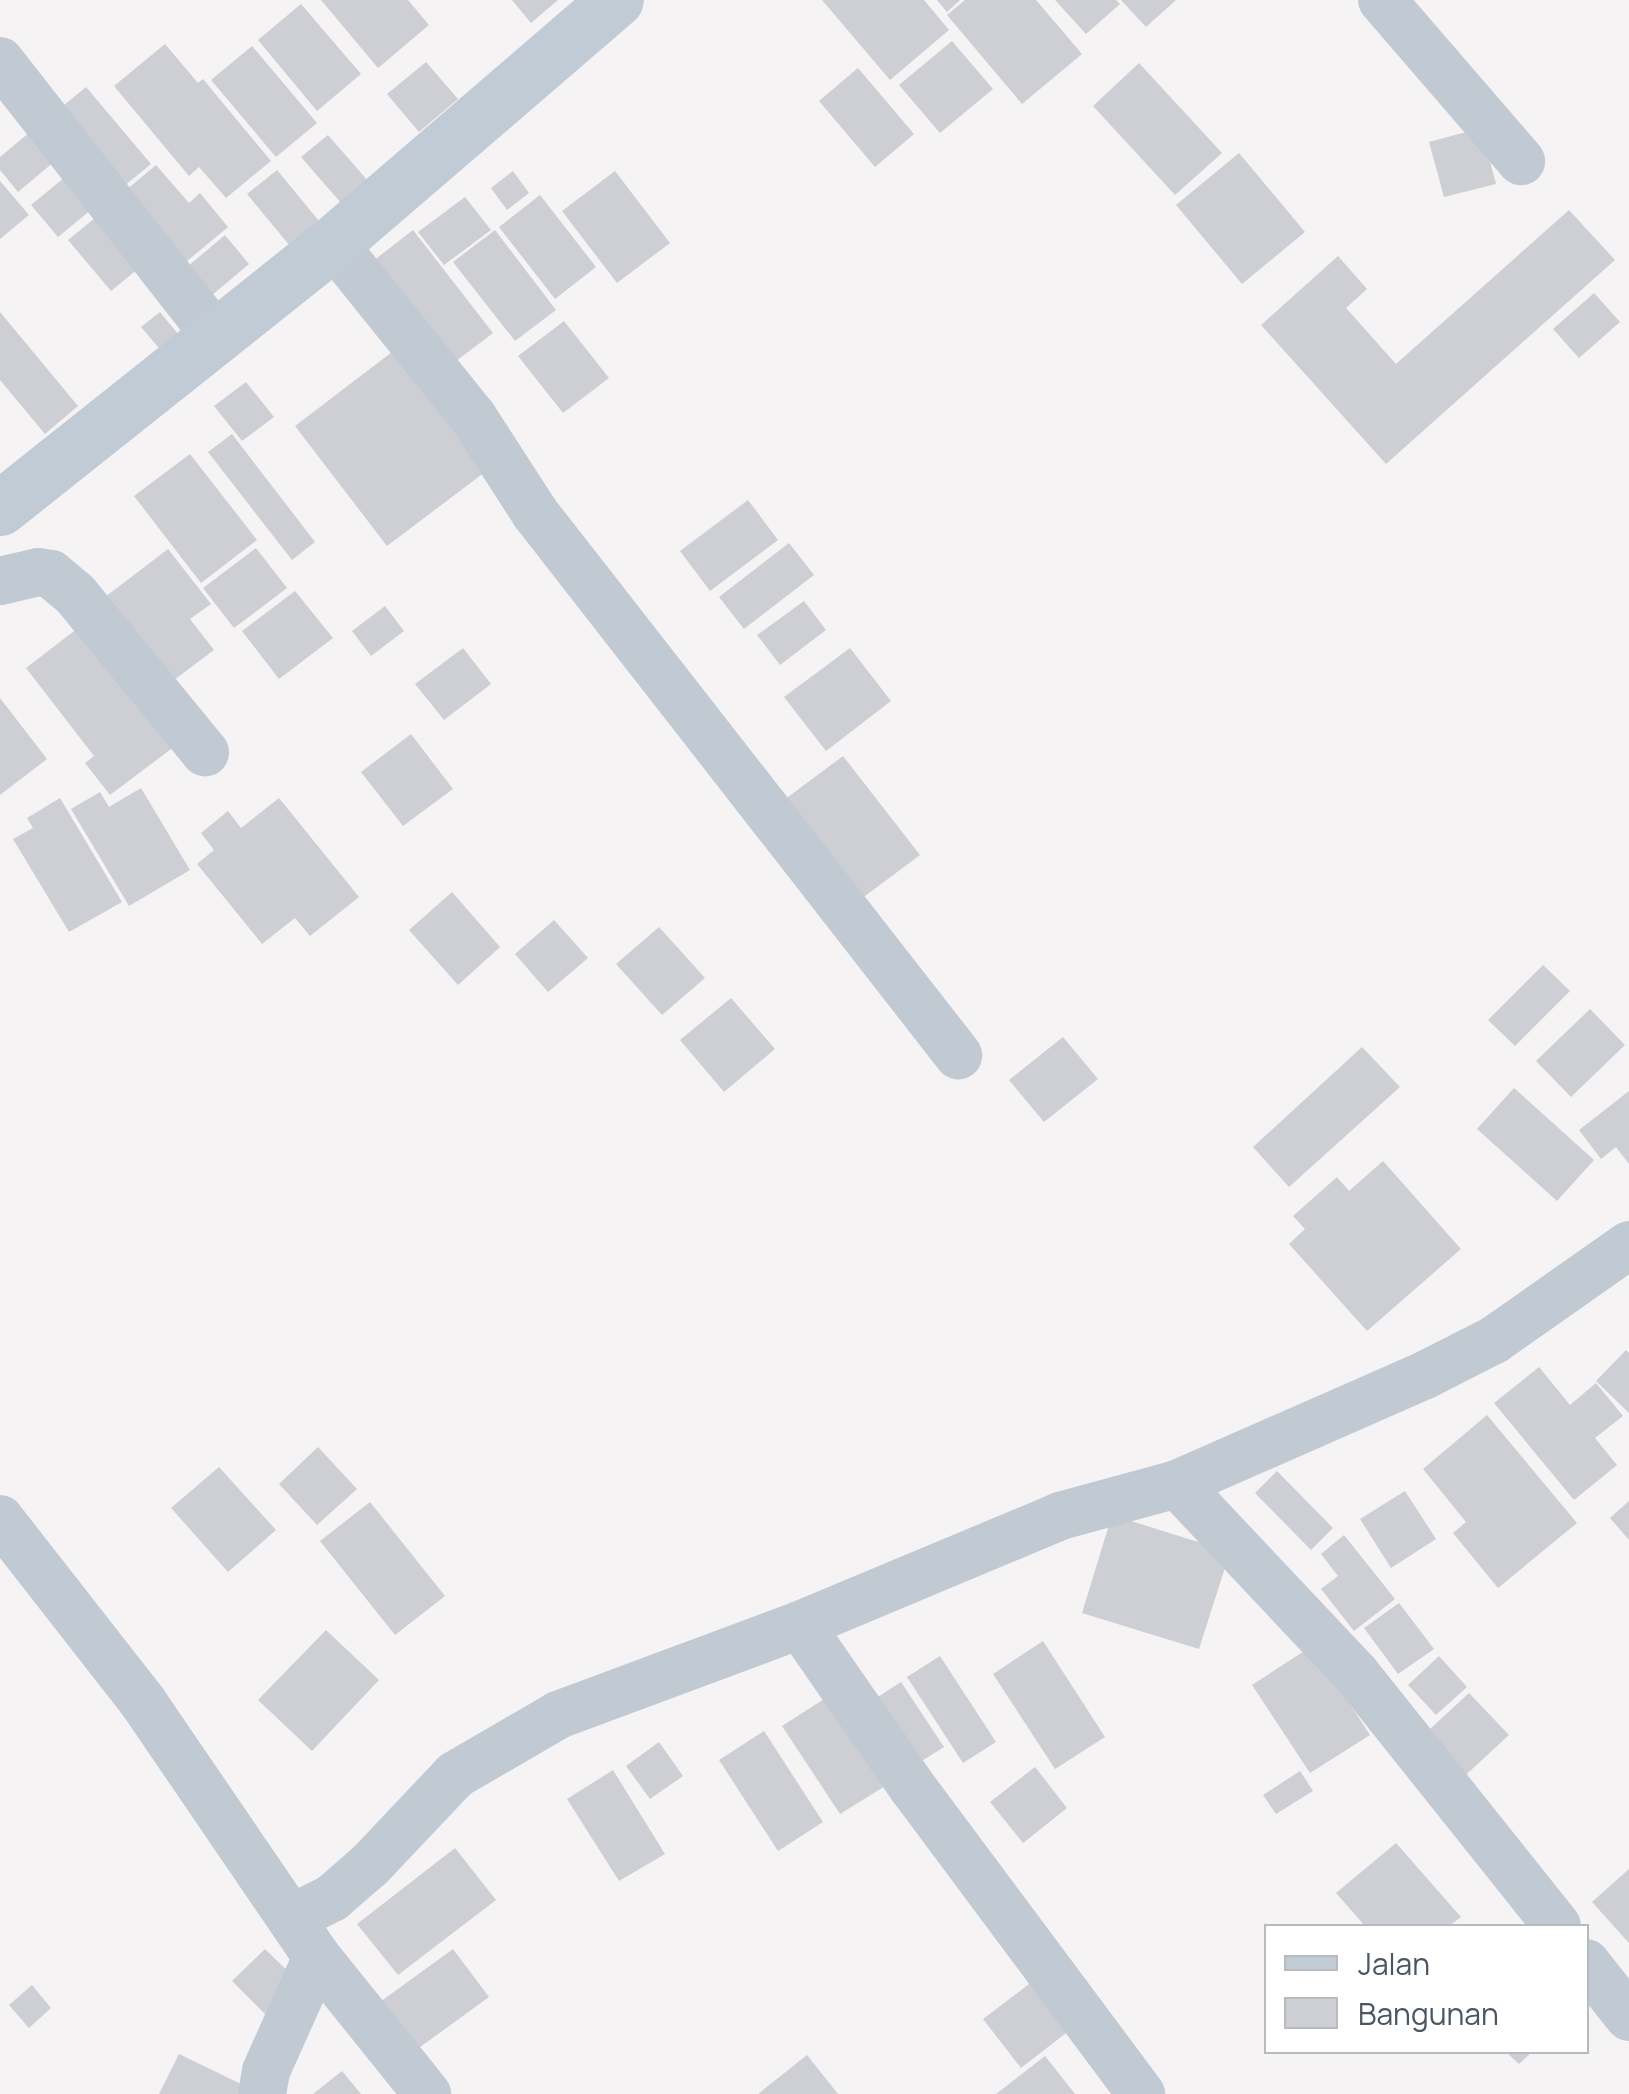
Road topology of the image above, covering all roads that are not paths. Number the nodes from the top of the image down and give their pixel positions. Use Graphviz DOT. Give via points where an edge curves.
graph roads {
  1 [pos="616,0"];
  2 [pos="1382,0"];
  3 [pos="0,61"];
  4 [pos="1520,162"];
  5 [pos="333,242"];
  6 [pos="215,336"];
  7 [pos="4,495"];
  8 [pos="0,582"];
  9 [pos="205,752"];
  10 [pos="958,1055"];
  11 [pos="1629,1245"];
  12 [pos="1176,1484"];
  13 [pos="0,1519"];
  14 [pos="800,1626"];
  15 [pos="1555,1924"];
  16 [pos="304,1938"];
  17 [pos="1589,1967"];
  18 [pos="1629,2017"];
  19 [pos="262,2094"];
  20 [pos="427,2094"];
  21 [pos="1141,2094"];
  1 -- 5 [label="street"];
  2 -- 4 [label="street"];
  3 -- 6 [label="street"];
  5 -- 6 [label="street"];
  5 -- 10 [label="street" via="473,417 535,513"];
  6 -- 7 [label="street"];
  8 -- 9 [label="street" via="51,574 75,594"];
  11 -- 12 [label="street" via="1494,1340"];
  12 -- 14 [label="street" via="1060,1516"];
  12 -- 15 [label="street" via="1356,1674"];
  13 -- 16 [label="street" via="142,1702"];
  14 -- 16 [label="street" via="558,1715 486,1756 426,1801 332,1898"];
  14 -- 21 [label="street"];
  16 -- 19 [label="street"];
  16 -- 20 [label="street"];
  17 -- 18 [label="street"];
}
